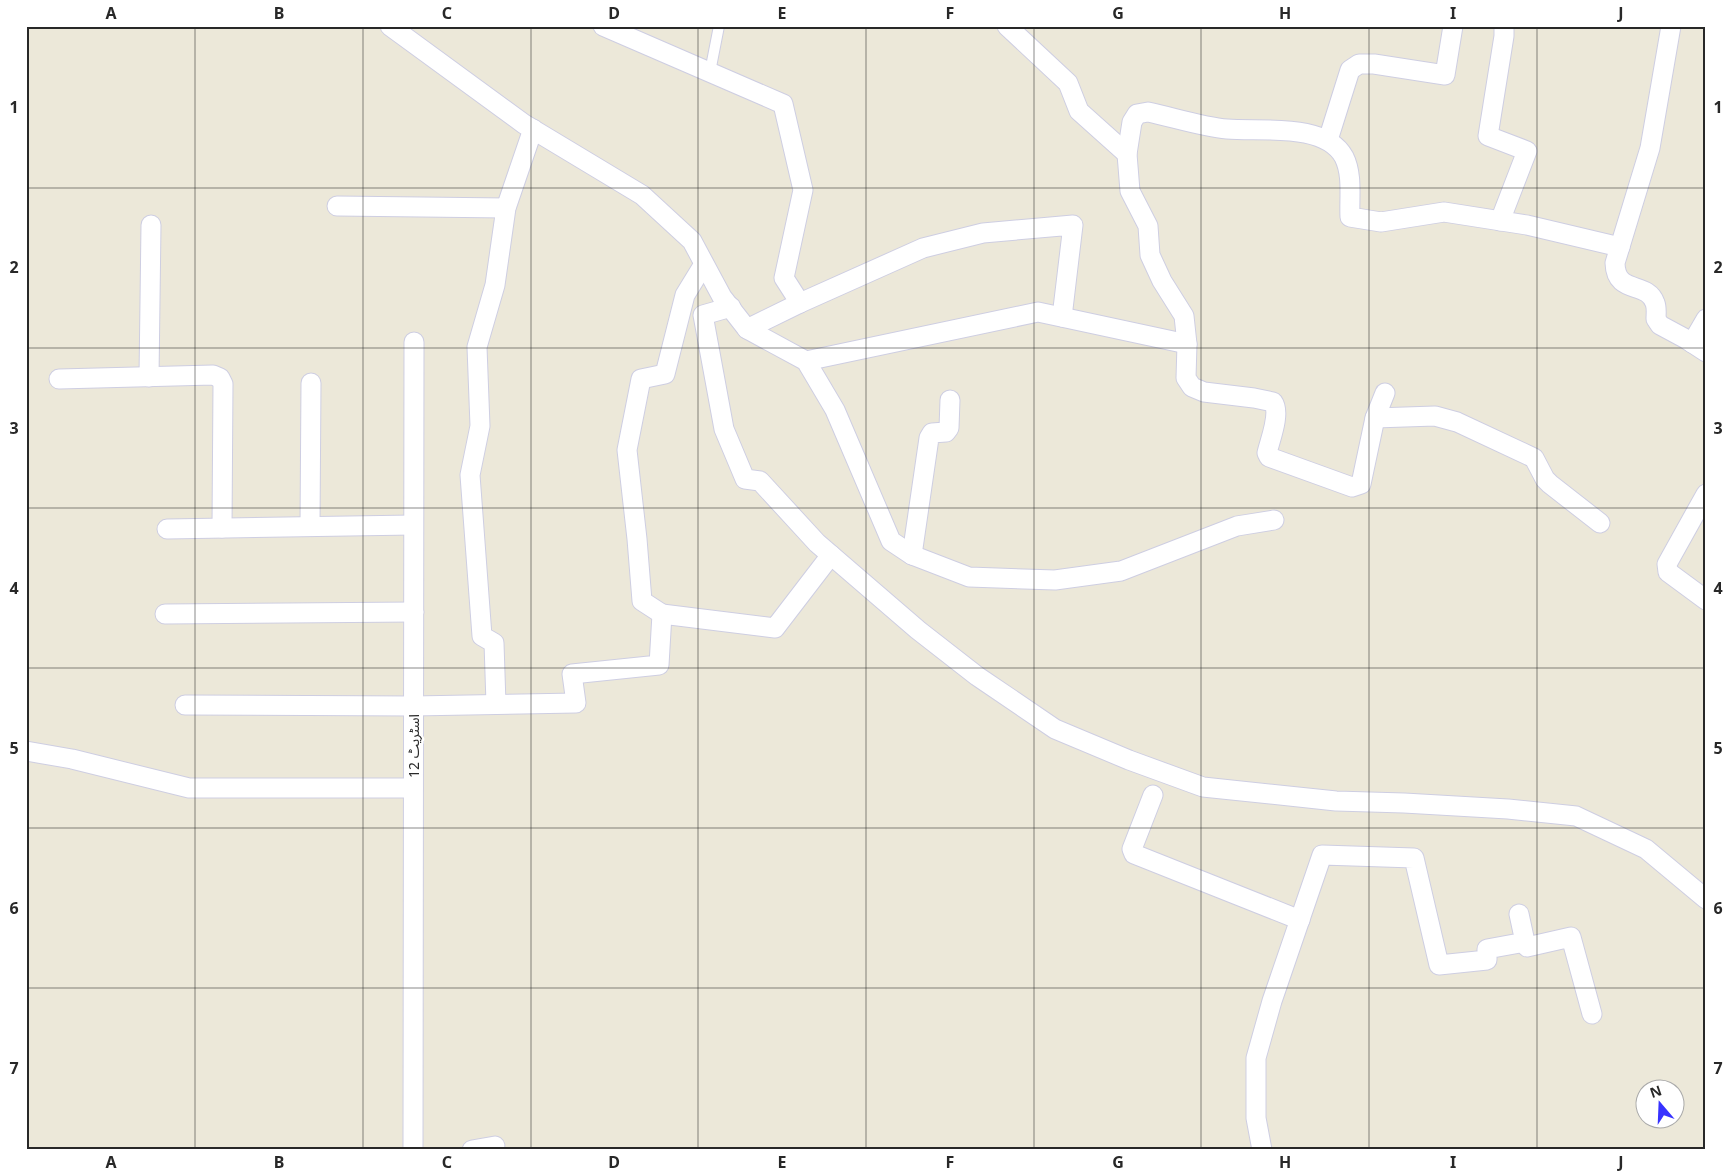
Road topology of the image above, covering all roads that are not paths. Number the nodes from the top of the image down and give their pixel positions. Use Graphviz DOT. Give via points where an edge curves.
graph roads {
  1 [pos="390,26"];
  2 [pos="603,26"];
  3 [pos="719,26"];
  4 [pos="1007,26"];
  5 [pos="1453,26"];
  6 [pos="1504,26"];
  7 [pos="1671,26"];
  8 [pos="710,72"];
  9 [pos="533,129"];
  10 [pos="1328,140"];
  11 [pos="1127,154"];
  12 [pos="336,206"];
  13 [pos="506,208"];
  14 [pos="1500,221"];
  15 [pos="151,225"];
  16 [pos="1620,247"];
  17 [pos="704,264"];
  18 [pos="800,303"];
  19 [pos="731,307"];
  20 [pos="1062,317"];
  21 [pos="1706,319"];
  22 [pos="748,329"];
  23 [pos="414,342"];
  24 [pos="1187,344"];
  25 [pos="1699,348"];
  26 [pos="806,361"];
  27 [pos="149,376"];
  28 [pos="59,379"];
  29 [pos="311,383"];
  30 [pos="1385,394"];
  31 [pos="950,400"];
  32 [pos="1375,418"];
  33 [pos="1706,494"];
  34 [pos="1274,520"];
  35 [pos="1600,524"];
  36 [pos="310,526"];
  37 [pos="413,526"];
  38 [pos="222,528"];
  39 [pos="167,529"];
  40 [pos="831,555"];
  41 [pos="912,556"];
  42 [pos="1706,600"];
  43 [pos="414,612"];
  44 [pos="165,614"];
  45 [pos="662,614"];
  46 [pos="496,704"];
  47 [pos="185,705"];
  48 [pos="413,706"];
  49 [pos="26,751"];
  50 [pos="413,788"];
  51 [pos="1153,795"];
  52 [pos="1706,899"];
  53 [pos="1519,914"];
  54 [pos="1300,920"];
  55 [pos="1525,942"];
  56 [pos="1592,1014"];
  57 [pos="495,1146"];
  58 [pos="413,1150"];
  59 [pos="472,1150"];
  60 [pos="1262,1150"];
  1 -- 9 [label="street"];
  2 -- 8 [label="street"];
  3 -- 8 [label="lane"];
  4 -- 11 [label="street" via="1068,83 1079,111"];
  5 -- 10 [label="street" via="1445,75 1374,64 1359,64 1350,70"];
  6 -- 14 [label="street" via="1488,136 1527,151"];
  7 -- 16 [label="street" via="1650,148"];
  8 -- 18 [label="street" via="783,104 803,190 784,278"];
  9 -- 13 [label="street"];
  9 -- 17 [label="street" via="642,195 692,241"];
  10 -- 11 [label="street" via="1302,132 1225,129 1148,112 1137,114 1132,122"];
  10 -- 14 [label="street" via="1343,156 1349,171 1350,217 1381,222 1444,212"];
  11 -- 24 [label="street" via="1130,191 1148,226 1150,254 1184,316"];
  12 -- 13 [label="street"];
  13 -- 46 [label="street" via="496,285 477,347 480,426 470,475 482,636 494,643"];
  14 -- 16 [label="street"];
  15 -- 27 [label="street"];
  16 -- 25 [label="street" via="1615,263 1621,282 1652,297 1660,325"];
  17 -- 19 [label="street"];
  17 -- 45 [label="street" via="685,295 665,374 641,379 627,450 642,600"];
  18 -- 20 [label="street" via="923,248 983,233 1073,225"];
  18 -- 22 [label="street"];
  19 -- 22 [label="street"];
  19 -- 40 [label="street" via="703,315 724,428 731,446 745,479 760,481"];
  20 -- 24 [label="street"];
  20 -- 26 [label="street" via="1038,312"];
  21 -- 25 [label="street"];
  22 -- 26 [label="street"];
  23 -- 37 [label="street, اسٹریٹ 12"];
  24 -- 32 [label="street" via="1186,378 1192,387 1204,392 1273,402 1276,416 1267,453 1272,459 1352,487 1361,484"];
  26 -- 41 [label="street" via="835,410 891,541"];
  27 -- 28 [label="street"];
  27 -- 38 [label="street" via="213,375 223,384"];
  29 -- 36 [label="street"];
  30 -- 32 [label="street"];
  31 -- 41 [label="street" via="949,428 946,432 932,433 929,438"];
  32 -- 35 [label="street" via="1435,416 1458,422 1534,458 1545,479"];
  33 -- 42 [label="street" via="1666,569"];
  34 -- 41 [label="street" via="1237,526 1121,571 1055,580 969,577"];
  36 -- 37 [label="street"];
  36 -- 38 [label="street"];
  37 -- 43 [label="street, اسٹریٹ 12"];
  38 -- 39 [label="street"];
  40 -- 45 [label="street" via="775,628"];
  40 -- 52 [label="street" via="918,630 985,682 1055,729 1129,760 1203,787 1336,801 1508,809 1576,816 1646,849"];
  43 -- 44 [label="street"];
  43 -- 48 [label="street, اسٹریٹ 12"];
  45 -- 46 [label="street" via="659,665 572,674 576,703"];
  46 -- 48 [label="street"];
  47 -- 48 [label="street"];
  48 -- 50 [label="street, اسٹریٹ 12"];
  49 -- 50 [label="street" via="189,788"];
  50 -- 58 [label="street, اسٹریٹ 12"];
  51 -- 54 [label="street" via="1132,849 1134,854"];
  53 -- 55 [label="street"];
  54 -- 55 [label="street" via="1322,855 1414,858 1439,965 1487,960 1486,949"];
  54 -- 60 [label="street" via="1256,1058 1256,1118"];
  55 -- 56 [label="street" via="1527,947 1571,937"];
  57 -- 59 [label="street"];
}
